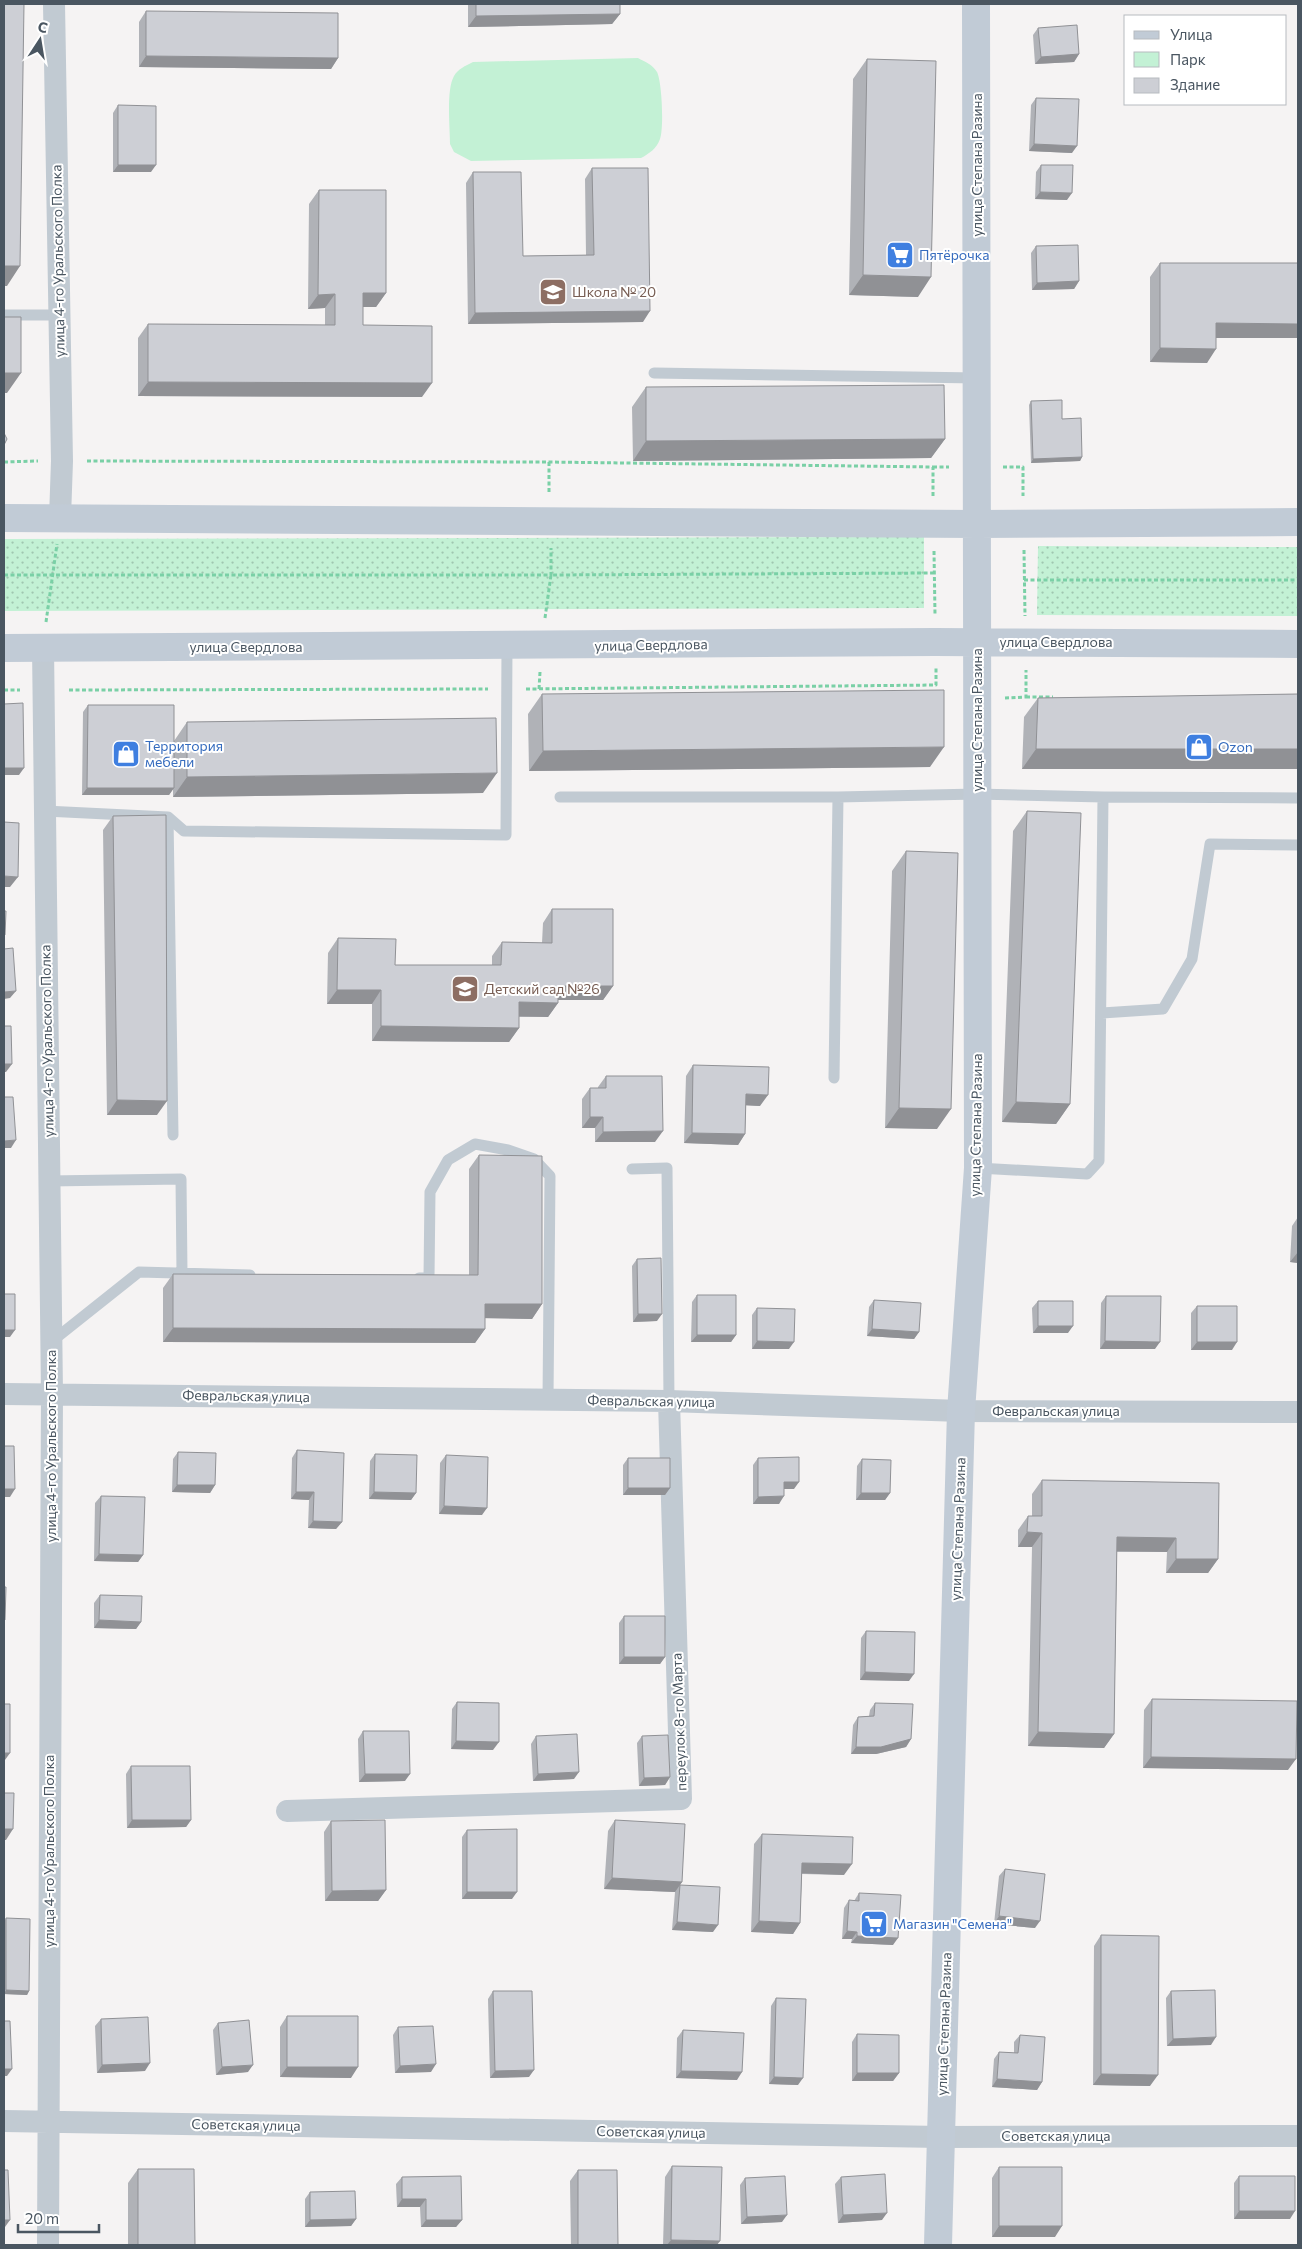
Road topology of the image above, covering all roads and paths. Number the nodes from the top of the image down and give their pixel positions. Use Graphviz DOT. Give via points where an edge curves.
graph roads {
  1 [pos="54,4"];
  2 [pos="976,4"];
  3 [pos="4,315"];
  4 [pos="58,315"];
  5 [pos="654,373"];
  6 [pos="978,378"];
  7 [pos="62,461"];
  8 [pos="4,462"];
  9 [pos="548,462"];
  10 [pos="4,518"];
  11 [pos="60,518"];
  12 [pos="550,521"];
  13 [pos="1298,522"];
  14 [pos="933,523"];
  15 [pos="978,524"];
  16 [pos="934,573"];
  17 [pos="4,574"];
  18 [pos="53,575"];
  19 [pos="551,575"];
  20 [pos="1024,580"];
  21 [pos="1298,580"];
  22 [pos="935,642"];
  23 [pos="976,642"];
  24 [pos="1298,644"];
  25 [pos="507,646"];
  26 [pos="4,648"];
  27 [pos="43,648"];
  28 [pos="507,689"];
  29 [pos="4,690"];
  30 [pos="43,690"];
  31 [pos="1026,697"];
  32 [pos="1055,697"];
  33 [pos="977,794"];
  34 [pos="560,797"];
  35 [pos="838,797"];
  36 [pos="1103,798"];
  37 [pos="1298,798"];
  38 [pos="45,811"];
  39 [pos="168,817"];
  40 [pos="1298,845"];
  41 [pos="1102,1013"];
  42 [pos="834,1078"];
  43 [pos="173,1135"];
  44 [pos="978,1168"];
  45 [pos="632,1169"];
  46 [pos="49,1181"];
  47 [pos="182,1273"];
  48 [pos="262,1275"];
  49 [pos="410,1278"];
  50 [pos="51,1342"];
  51 [pos="4,1394"];
  52 [pos="52,1394"];
  53 [pos="548,1399"];
  54 [pos="670,1401"];
  55 [pos="961,1411"];
  56 [pos="1298,1412"];
  57 [pos="287,1811"];
  58 [pos="4,2121"];
  59 [pos="48,2121"];
  60 [pos="941,2136"];
  61 [pos="1298,2136"];
  62 [pos="48,2245"];
  63 [pos="938,2245"];
  1 -- 4 [label="street, улица 4-го Уральского Полка"];
  2 -- 6 [label="main road, улица Степана Разина"];
  3 -- 4 [label="lane"];
  4 -- 7 [label="street, улица 4-го Уральского Полка"];
  5 -- 6 [label="lane"];
  6 -- 15 [label="main road, улица Степана Разина"];
  7 -- 8 [label="path"];
  7 -- 9 [label="path"];
  7 -- 11 [label="street, улица 4-го Уральского Полка"];
  9 -- 12 [label="path"];
  9 -- 14 [label="path" via="933,467"];
  10 -- 11 [label="main road"];
  11 -- 12 [label="main road"];
  11 -- 18 [label="path"];
  12 -- 14 [label="main road"];
  12 -- 19 [label="path"];
  13 -- 15 [label="main road"];
  14 -- 15 [label="main road"];
  14 -- 16 [label="path"];
  15 -- 23 [label="main road, улица Степана Разина"];
  16 -- 19 [label="path"];
  16 -- 22 [label="path"];
  17 -- 18 [label="path"];
  18 -- 19 [label="path"];
  18 -- 27 [label="path"];
  20 -- 21 [label="path"];
  22 -- 23 [label="main road, улица Свердлова"];
  22 -- 25 [label="main road, улица Свердлова"];
  22 -- 28 [label="path" via="936,685"];
  23 -- 24 [label="main road, улица Свердлова"];
  23 -- 33 [label="main road, улица Степана Разина"];
  25 -- 27 [label="main road, улица Свердлова"];
  25 -- 28 [label="lane"];
  26 -- 27 [label="main road, улица Свердлова"];
  27 -- 30 [label="street, улица 4-го Уральского Полка"];
  28 -- 30 [label="path"];
  28 -- 39 [label="lane" via="506,835 184,831"];
  29 -- 30 [label="path"];
  30 -- 38 [label="street, улица 4-го Уральского Полка"];
  31 -- 32 [label="path"];
  33 -- 35 [label="lane"];
  33 -- 36 [label="lane"];
  33 -- 44 [label="main road, улица Степана Разина"];
  34 -- 35 [label="lane"];
  35 -- 42 [label="lane"];
  36 -- 37 [label="lane"];
  36 -- 41 [label="lane"];
  38 -- 39 [label="lane"];
  38 -- 46 [label="street, улица 4-го Уральского Полка"];
  39 -- 43 [label="lane"];
  40 -- 41 [label="lane" via="1210,844 1192,959 1163,1010"];
  41 -- 44 [label="lane" via="1099,1161 1087,1174"];
  44 -- 55 [label="main road, улица Степана Разина"];
  45 -- 54 [label="lane" via="667,1168"];
  46 -- 47 [label="lane" via="180,1179"];
  46 -- 50 [label="street, улица 4-го Уральского Полка"];
  47 -- 48 [label="lane"];
  47 -- 50 [label="lane" via="139,1272"];
  49 -- 53 [label="lane" via="430,1278 430,1192 448,1160 475,1144 534,1159 550,1176"];
  50 -- 52 [label="street, улица 4-го Уральского Полка"];
  51 -- 52 [label="street, Февральская улица"];
  52 -- 53 [label="street, Февральская улица"];
  52 -- 59 [label="street, улица 4-го Уральского Полка"];
  53 -- 54 [label="street, Февральская улица"];
  54 -- 55 [label="street, Февральская улица"];
  54 -- 57 [label="street, переулок 8-го Марта" via="681,1799"];
  55 -- 56 [label="street, Февральская улица"];
  55 -- 60 [label="main road, улица Степана Разина"];
  58 -- 59 [label="street, Советская улица"];
  59 -- 60 [label="street, Советская улица"];
  59 -- 62 [label="street, улица 4-го Уральского Полка"];
  60 -- 61 [label="street, Советская улица"];
  60 -- 63 [label="main road, улица Степана Разина"];
}
